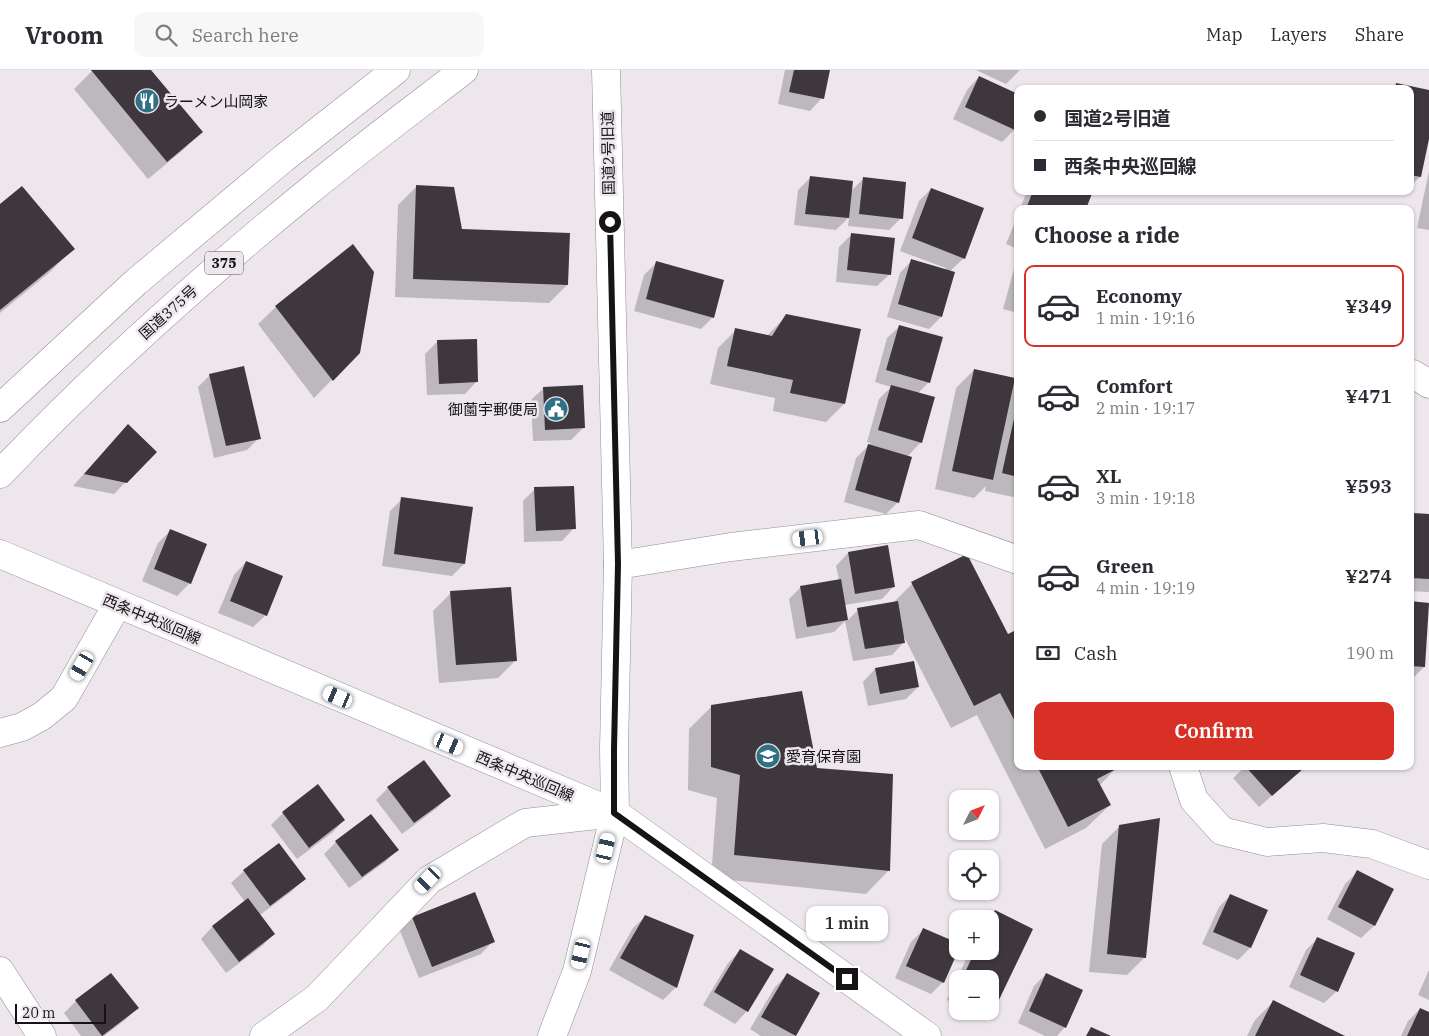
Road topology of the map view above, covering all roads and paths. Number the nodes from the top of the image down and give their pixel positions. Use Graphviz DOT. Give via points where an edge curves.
graph roads {
  1 [pos="396,70"];
  2 [pos="464,70"];
  3 [pos="606,70"];
  4 [pos="1414,375"];
  5 [pos="1429,384"];
  6 [pos="0,408"];
  7 [pos="0,474"];
  8 [pos="0,554"];
  9 [pos="1014,559"];
  10 [pos="618,564"];
  11 [pos="117,605"];
  12 [pos="0,733"];
  13 [pos="1184,770"];
  14 [pos="614,813"];
  15 [pos="1429,865"];
  16 [pos="0,971"];
  17 [pos="42,1036"];
  18 [pos="264,1036"];
  19 [pos="552,1036"];
  20 [pos="927,1036"];
  1 -- 6 [label="main road, 375" via="284,158 136,282"];
  2 -- 7 [label="main road, 国道375号 / 375" via="309,191 167,311"];
  3 -- 10 [label="main road, 国道2号旧道"];
  4 -- 5 [label="main road"];
  8 -- 11 [label="main road, 西条中央巡回線"];
  9 -- 10 [label="main road" via="919,524"];
  10 -- 14 [label="main road, 国道2号旧道"];
  11 -- 12 [label="main road" via="64,698 22,727"];
  11 -- 14 [label="main road, 西条中央巡回線"];
  13 -- 15 [label="main road" via="1194,800 1222,831 1267,842 1323,838 1372,844"];
  14 -- 18 [label="main road" via="525,822 428,880 317,998"];
  14 -- 19 [label="main road, 国道2号旧道" via="577,971"];
  14 -- 20 [label="main road, 西条中央巡回線"];
  16 -- 17 [label="main road"];
}
